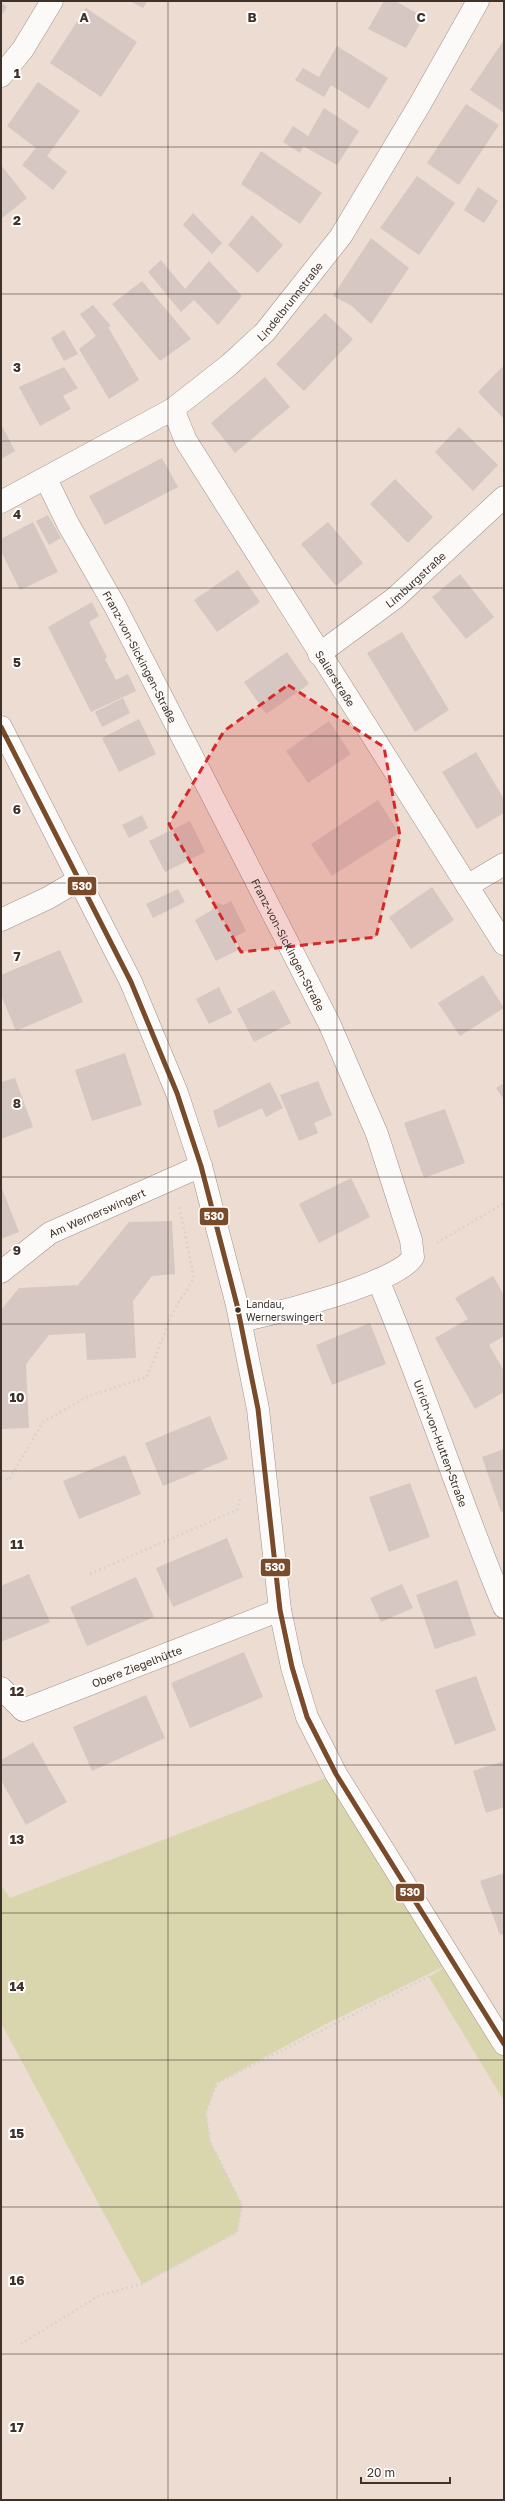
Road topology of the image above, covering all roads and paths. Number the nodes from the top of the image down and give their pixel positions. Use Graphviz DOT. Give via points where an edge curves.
graph roads {
  1 [pos="52,1"];
  2 [pos="478,1"];
  3 [pos="1,76"];
  4 [pos="173,409"];
  5 [pos="46,479"];
  6 [pos="504,497"];
  7 [pos="1,502"];
  8 [pos="320,654"];
  9 [pos="1,727"];
  10 [pos="504,864"];
  11 [pos="77,881"];
  12 [pos="468,886"];
  13 [pos="1,920"];
  14 [pos="504,944"];
  15 [pos="201,1166"];
  16 [pos="167,1181"];
  17 [pos="504,1203"];
  18 [pos="413,1257"];
  19 [pos="1,1272"];
  20 [pos="378,1280"];
  21 [pos="241,1321"];
  22 [pos="1,1477"];
  23 [pos="241,1496"];
  24 [pos="90,1574"];
  25 [pos="504,1607"];
  26 [pos="280,1610"];
  27 [pos="1,1688"];
  28 [pos="452,1962"];
  29 [pos="504,2044"];
  30 [pos="21,2344"];
  1 -- 3 [label="street" via="23,49"];
  2 -- 4 [label="street, Lindelbrunnstraße" via="420,104 341,236 321,264 265,332 229,365"];
  4 -- 5 [label="street, Lindelbrunnstraße"];
  4 -- 8 [label="street, Salierstraße" via="186,441"];
  5 -- 7 [label="street, Lindelbrunnstraße"];
  5 -- 18 [label="street, Franz-von-Sickingen-Straße" via="68,524 116,608 329,1023 377,1134 411,1240"];
  6 -- 8 [label="street, Limburgstraße" via="395,598"];
  8 -- 12 [label="street, Salierstraße"];
  9 -- 11 [label="street"];
  10 -- 12 [label="street"];
  11 -- 13 [label="street" via="36,905"];
  11 -- 15 [label="street" via="131,982 177,1092"];
  12 -- 14 [label="street, Salierstraße"];
  15 -- 16 [label="street, Am Wernerswingert"];
  15 -- 21 [label="street"];
  16 -- 19 [label="street, Am Wernerswingert" via="50,1233"];
  16 -- 22 [label="path" via="180,1205 194,1278 173,1312 147,1377 89,1396 43,1422 9,1480"];
  17 -- 18 [label="path"];
  18 -- 20 [label="street" via="404,1267"];
  20 -- 21 [label="street" via="298,1307"];
  20 -- 25 [label="street, Ulrich-von-Hutten-Straße" via="416,1372 468,1518"];
  21 -- 26 [label="street" via="258,1409"];
  23 -- 24 [label="path" via="237,1510"];
  26 -- 27 [label="street, Obere Ziegelhütte" via="23,1710"];
  26 -- 28 [label="street" via="292,1667 307,1717 320,1745"];
  28 -- 29 [label="street"];
  28 -- 30 [label="path" via="429,1977 217,2083 206,2112 210,2141 242,2205 237,2232 142,2284 100,2295"];
}
